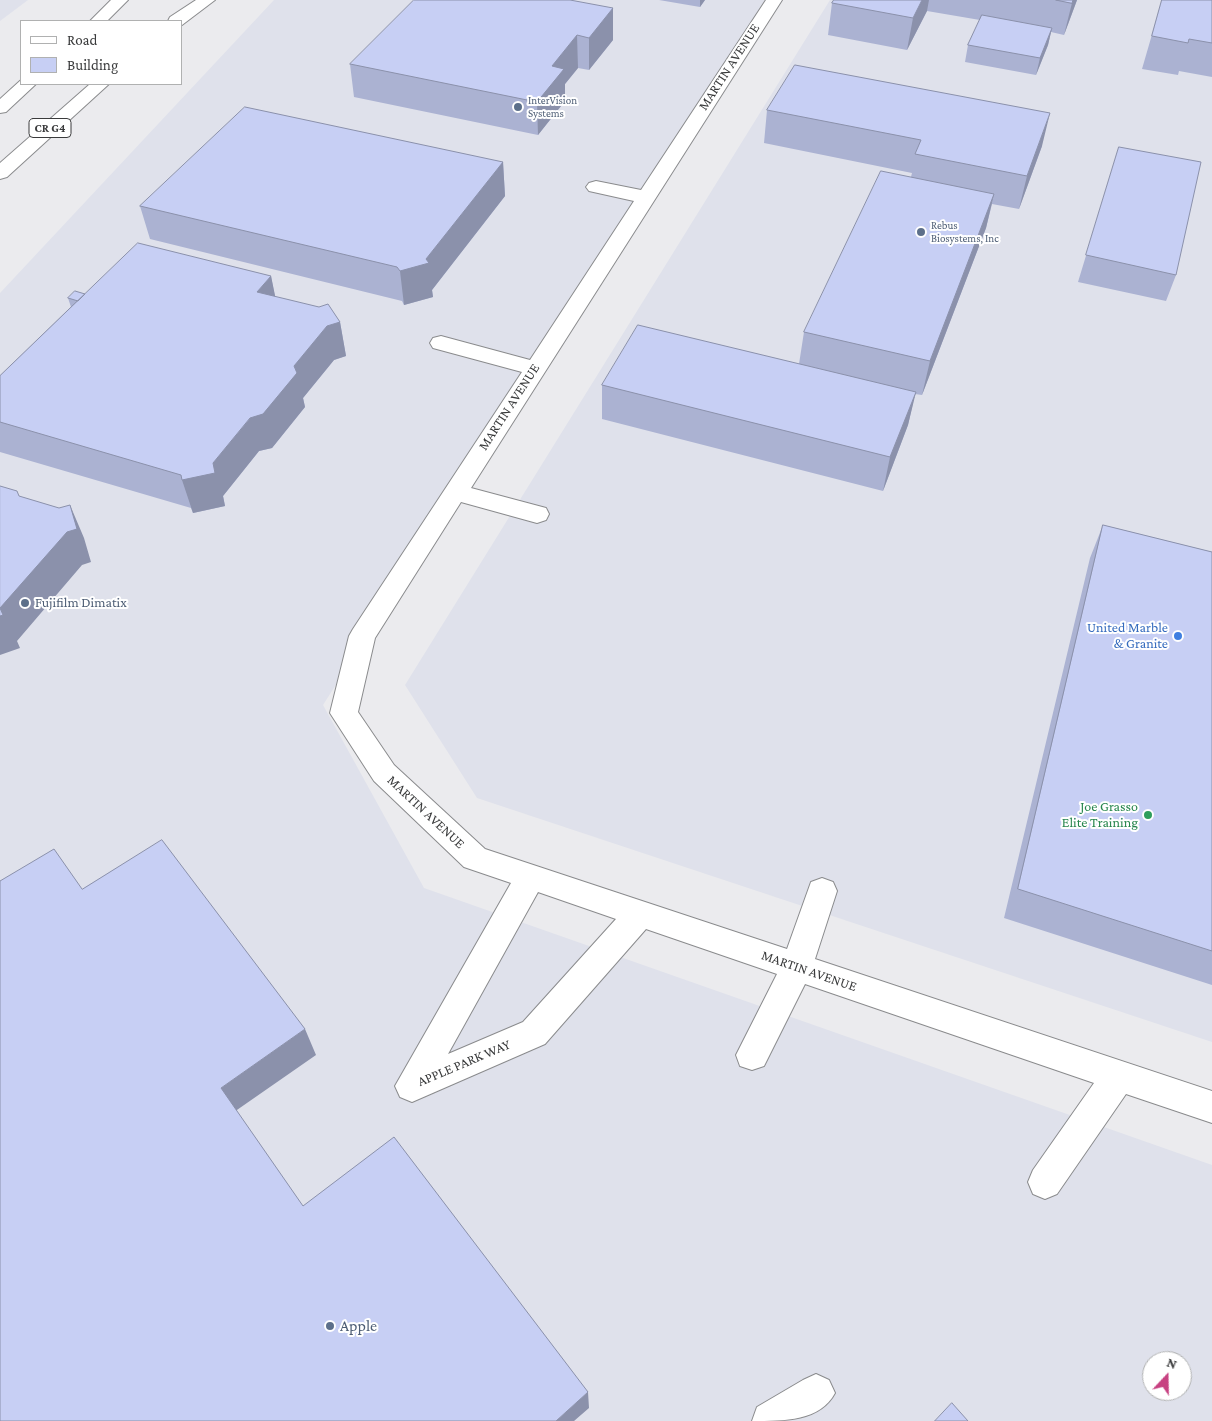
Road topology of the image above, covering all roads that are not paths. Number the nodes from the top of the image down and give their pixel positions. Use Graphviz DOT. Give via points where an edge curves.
graph roads {
  1 [pos="114,0"];
  2 [pos="120,0"];
  3 [pos="193,0"];
  4 [pos="206,0"];
  5 [pos="774,0"];
  6 [pos="98,20"];
  7 [pos="98,20"];
  8 [pos="171,20"];
  9 [pos="177,20"];
  10 [pos="26,85"];
  11 [pos="99,85"];
  12 [pos="0,108"];
  13 [pos="0,173"];
  14 [pos="596,187"];
  15 [pos="644,198"];
  16 [pos="441,343"];
  17 [pos="534,368"];
  18 [pos="455,492"];
  19 [pos="537,514"];
  20 [pos="532,877"];
  21 [pos="822,891"];
  22 [pos="640,914"];
  23 [pos="797,967"];
  24 [pos="752,1055"];
  25 [pos="1119,1076"];
  26 [pos="1212,1107"];
  27 [pos="1045,1182"];
  28 [pos="816,1393"];
  29 [pos="771,1421"];
  1 -- 6 [label="main road"];
  2 -- 7 [label="main road"];
  3 -- 8 [label="main road"];
  4 -- 9 [label="main road"];
  5 -- 15 [label="main road, MARTIN AVENUE"];
  10 -- 12 [label="main road"];
  11 -- 13 [label="main road, CR G4"];
  14 -- 15 [label="main road"];
  15 -- 17 [label="main road, MARTIN AVENUE"];
  16 -- 17 [label="main road"];
  17 -- 18 [label="main road, MARTIN AVENUE"];
  18 -- 19 [label="main road"];
  18 -- 20 [label="main road, MARTIN AVENUE" via="362,636 344,712 384,774 475,858"];
  20 -- 22 [label="main road, MARTIN AVENUE"];
  20 -- 22 [label="main road, APPLE PARK WAY" via="412,1086 534,1033"];
  21 -- 23 [label="main road"];
  22 -- 23 [label="main road, MARTIN AVENUE"];
  23 -- 24 [label="main road"];
  23 -- 25 [label="main road, MARTIN AVENUE"];
  25 -- 26 [label="main road, MARTIN AVENUE"];
  25 -- 27 [label="main road"];
  28 -- 29 [label="main road"];
}
